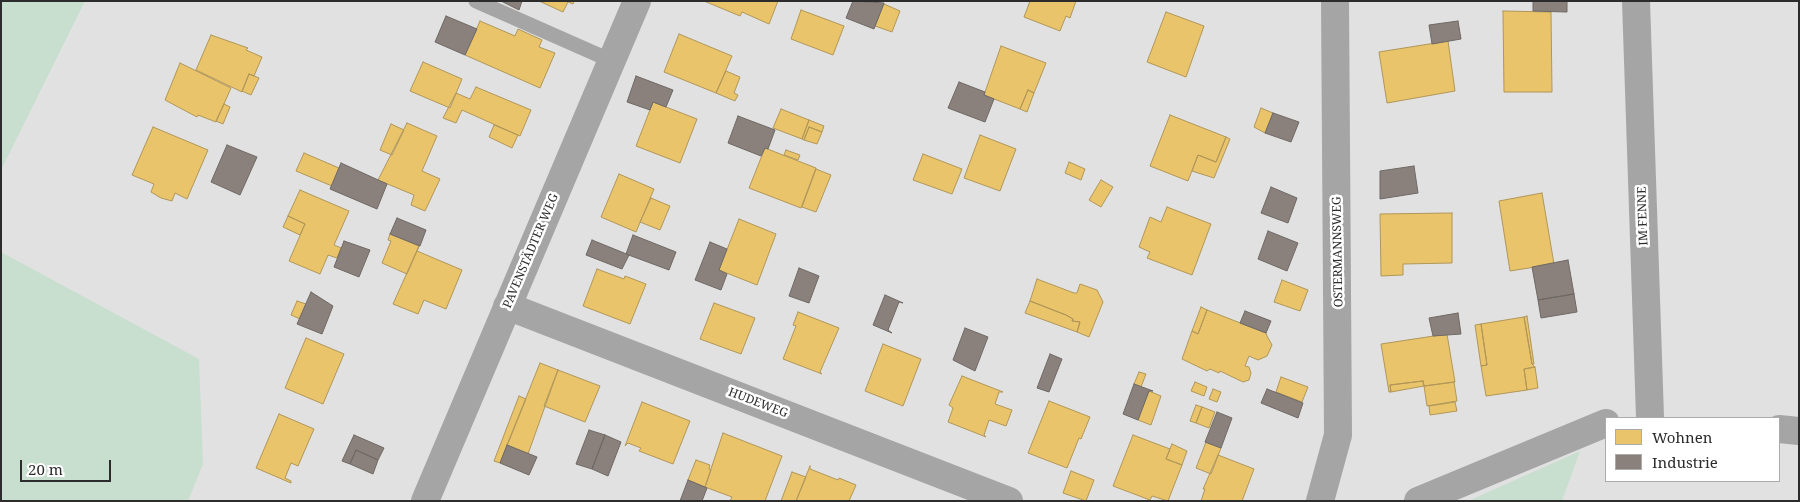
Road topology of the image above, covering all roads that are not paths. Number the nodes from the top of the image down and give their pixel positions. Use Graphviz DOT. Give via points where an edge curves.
graph roads {
  1 [pos="476,1"];
  2 [pos="637,1"];
  3 [pos="1335,1"];
  4 [pos="1636,1"];
  5 [pos="612,61"];
  6 [pos="507,306"];
  7 [pos="1650,417"];
  8 [pos="1605,423"];
  9 [pos="1780,429"];
  10 [pos="1799,431"];
  11 [pos="425,501"];
  12 [pos="1009,501"];
  13 [pos="1320,501"];
  14 [pos="1418,501"];
  1 -- 5 [label="lane"];
  2 -- 5 [label="street, PAVENSTÄDTER WEG"];
  3 -- 13 [label="street, OSTERMANNSWEG" via="1338,435"];
  4 -- 7 [label="street, IM FENNE"];
  5 -- 6 [label="street, PAVENSTÄDTER WEG"];
  6 -- 11 [label="street, PAVENSTÄDTER WEG"];
  6 -- 12 [label="street, HUDEWEG"];
  8 -- 14 [label="street"];
  9 -- 10 [label="street"];
}
